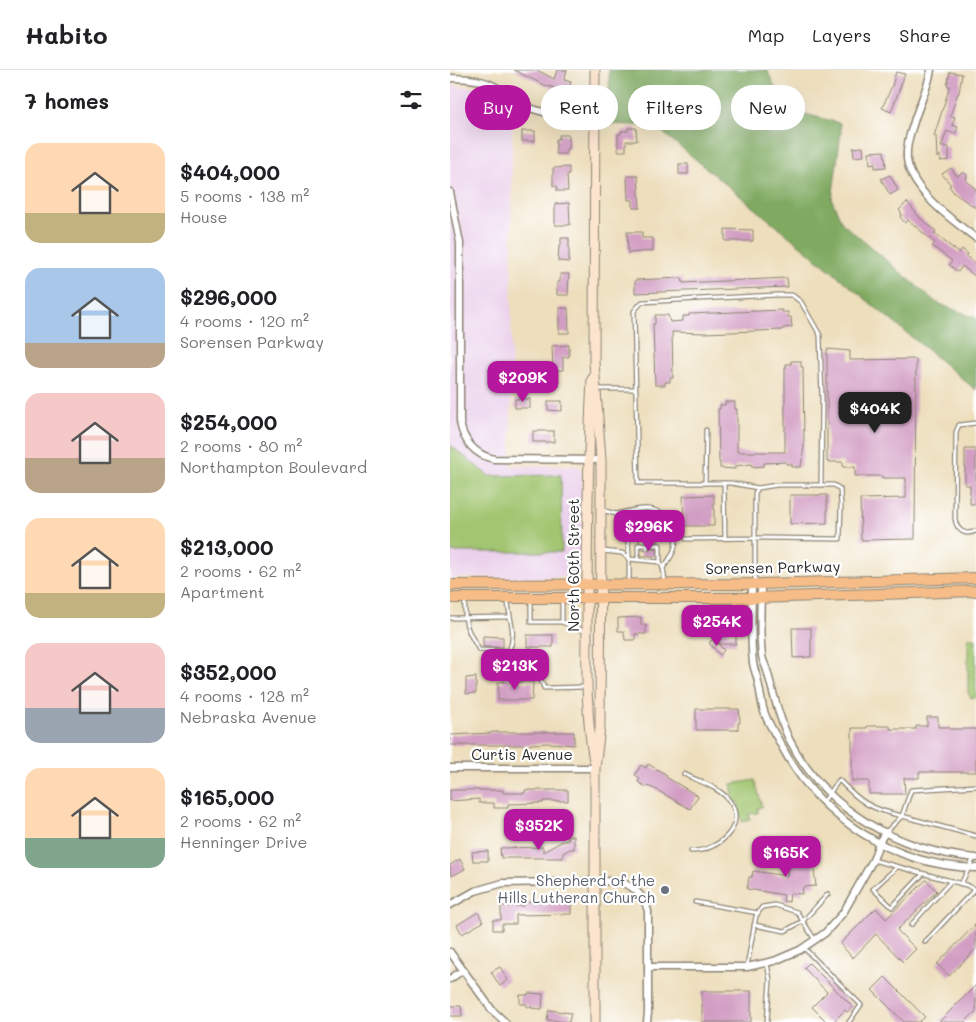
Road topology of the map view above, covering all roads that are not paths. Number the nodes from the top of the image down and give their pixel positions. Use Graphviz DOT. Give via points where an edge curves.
graph roads {
  1 [pos="595,70"];
  2 [pos="931,70"];
  3 [pos="450,78"];
  4 [pos="595,85"];
  5 [pos="541,111"];
  6 [pos="595,130"];
  7 [pos="450,192"];
  8 [pos="452,212"];
  9 [pos="976,238"];
  10 [pos="594,389"];
  11 [pos="635,389"];
  12 [pos="976,423"];
  13 [pos="706,430"];
  14 [pos="588,459"];
  15 [pos="601,460"];
  16 [pos="706,483"];
  17 [pos="724,483"];
  18 [pos="821,485"];
  19 [pos="758,488"];
  20 [pos="602,510"];
  21 [pos="616,514"];
  22 [pos="976,531"];
  23 [pos="725,538"];
  24 [pos="755,538"];
  25 [pos="686,539"];
  26 [pos="602,551"];
  27 [pos="629,560"];
  28 [pos="638,560"];
  29 [pos="660,562"];
  30 [pos="663,568"];
  31 [pos="976,578"];
  32 [pos="756,584"];
  33 [pos="450,585"];
  34 [pos="587,585"];
  35 [pos="602,585"];
  36 [pos="629,585"];
  37 [pos="666,585"];
  38 [pos="976,591"];
  39 [pos="756,597"];
  40 [pos="450,598"];
  41 [pos="465,598"];
  42 [pos="508,598"];
  43 [pos="531,598"];
  44 [pos="562,598"];
  45 [pos="587,598"];
  46 [pos="601,598"];
  47 [pos="509,617"];
  48 [pos="450,618"];
  49 [pos="464,618"];
  50 [pos="562,622"];
  51 [pos="587,632"];
  52 [pos="491,674"];
  53 [pos="587,687"];
  54 [pos="450,768"];
  55 [pos="595,768"];
  56 [pos="684,774"];
  57 [pos="976,786"];
  58 [pos="830,793"];
  59 [pos="823,802"];
  60 [pos="902,816"];
  61 [pos="885,832"];
  62 [pos="976,836"];
  63 [pos="879,843"];
  64 [pos="691,850"];
  65 [pos="975,858"];
  66 [pos="873,860"];
  67 [pos="897,867"];
  68 [pos="973,868"];
  69 [pos="922,874"];
  70 [pos="595,881"];
  71 [pos="951,881"];
  72 [pos="961,884"];
  73 [pos="976,889"];
  74 [pos="828,894"];
  75 [pos="695,902"];
  76 [pos="450,905"];
  77 [pos="758,913"];
  78 [pos="803,921"];
  79 [pos="754,925"];
  80 [pos="911,925"];
  81 [pos="815,940"];
  82 [pos="925,942"];
  83 [pos="803,948"];
  84 [pos="450,952"];
  85 [pos="767,963"];
  86 [pos="747,966"];
  87 [pos="648,967"];
  88 [pos="463,970"];
  89 [pos="450,979"];
  90 [pos="505,1022"];
  91 [pos="595,1022"];
  92 [pos="647,1022"];
  93 [pos="767,1022"];
  94 [pos="849,1022"];
  1 -- 4 [label="main road, North 60th Street"];
  2 -- 9 [label="street" via="908,139 910,170 937,206"];
  3 -- 5 [label="street" via="485,82 523,105"];
  6 -- 10 [label="main road, North 60th Street"];
  7 -- 8 [label="street"];
  8 -- 14 [label="street" via="460,244 460,422 464,437 473,449 490,458"];
  10 -- 11 [label="lane"];
  10 -- 14 [label="main road, North 60th Street"];
  10 -- 15 [label="main road, North 60th Street"];
  11 -- 16 [label="lane" via="638,483"];
  11 -- 18 [label="lane" via="634,311 642,302 792,295 802,302 820,335"];
  12 -- 22 [label="lane" via="959,424 957,427 955,457 956,526 962,532"];
  13 -- 16 [label="lane"];
  14 -- 15 [label="street"];
  14 -- 34 [label="main road, North 60th Street"];
  15 -- 20 [label="main road, North 60th Street"];
  16 -- 17 [label="lane"];
  17 -- 19 [label="lane"];
  17 -- 23 [label="lane"];
  18 -- 19 [label="lane"];
  18 -- 24 [label="lane" via="834,484 840,489 840,539"];
  19 -- 24 [label="lane" via="755,493"];
  20 -- 21 [label="lane"];
  20 -- 26 [label="main road, North 60th Street"];
  21 -- 27 [label="lane" via="626,529"];
  21 -- 30 [label="lane" via="648,508 662,511 672,520 676,546"];
  23 -- 24 [label="lane"];
  23 -- 25 [label="lane"];
  24 -- 32 [label="lane"];
  26 -- 27 [label="lane" via="622,553"];
  26 -- 35 [label="main road, North 60th Street"];
  27 -- 28 [label="lane"];
  27 -- 36 [label="lane"];
  28 -- 29 [label="lane" via="648,558"];
  28 -- 29 [label="lane" via="638,545 660,545"];
  29 -- 30 [label="lane"];
  30 -- 37 [label="lane"];
  31 -- 32 [label="main road, Sorensen Parkway"];
  32 -- 37 [label="main road, Sorensen Parkway"];
  32 -- 39 [label="street"];
  33 -- 34 [label="main road, Sorensen Parkway"];
  34 -- 35 [label="main road, Sorensen Parkway"];
  34 -- 45 [label="main road, North 60th Street"];
  35 -- 36 [label="main road, Sorensen Parkway"];
  35 -- 46 [label="main road, North 60th Street"];
  36 -- 37 [label="main road, Sorensen Parkway"];
  38 -- 39 [label="main road, Sorensen Parkway"];
  39 -- 46 [label="main road, Sorensen Parkway"];
  39 -- 58 [label="street" via="762,658 779,716 806,767"];
  39 -- 59 [label="street" via="753,665 764,709 795,770"];
  40 -- 41 [label="main road, Sorensen Parkway"];
  41 -- 42 [label="main road, Sorensen Parkway"];
  41 -- 49 [label="lane"];
  42 -- 43 [label="main road, Sorensen Parkway"];
  42 -- 47 [label="lane"];
  43 -- 44 [label="main road, Sorensen Parkway"];
  43 -- 50 [label="lane" via="531,622"];
  44 -- 45 [label="main road, Sorensen Parkway"];
  44 -- 50 [label="lane"];
  45 -- 46 [label="main road, Sorensen Parkway"];
  45 -- 51 [label="main road, North 60th Street"];
  46 -- 55 [label="main road, North 60th Street" via="600,728"];
  47 -- 49 [label="lane"];
  47 -- 49 [label="lane" via="513,641 508,651 479,650"];
  48 -- 49 [label="lane"];
  50 -- 51 [label="lane"];
  51 -- 53 [label="main road, North 60th Street"];
  52 -- 53 [label="lane" via="495,670 512,670 519,678 540,678 544,688"];
  53 -- 55 [label="main road, North 60th Street"];
  54 -- 55 [label="street, Curtis Avenue"];
  55 -- 70 [label="main road, North 60th Street"];
  56 -- 64 [label="lane" via="723,794 733,806 735,816 732,828 722,841 702,850"];
  57 -- 60 [label="lane" via="912,790"];
  58 -- 59 [label="lane"];
  58 -- 60 [label="lane" via="839,780 865,804"];
  58 -- 61 [label="street" via="842,806"];
  59 -- 63 [label="street" via="852,828"];
  60 -- 61 [label="lane"];
  60 -- 62 [label="lane"];
  61 -- 63 [label="street"];
  61 -- 65 [label="street" via="915,847"];
  63 -- 66 [label="street"];
  63 -- 68 [label="street" via="922,860"];
  65 -- 68 [label="lane"];
  66 -- 67 [label="lane"];
  66 -- 81 [label="street" via="843,913"];
  67 -- 69 [label="lane"];
  67 -- 69 [label="lane" via="873,889 892,907"];
  68 -- 72 [label="lane"];
  69 -- 71 [label="lane"];
  70 -- 76 [label="street" via="503,883 475,890"];
  70 -- 87 [label="street" via="629,885 643,898 648,916"];
  70 -- 91 [label="main road, North 60th Street"];
  71 -- 72 [label="lane"];
  71 -- 80 [label="lane"];
  72 -- 73 [label="lane"];
  73 -- 82 [label="lane"];
  74 -- 78 [label="lane"];
  75 -- 77 [label="lane"];
  77 -- 78 [label="lane" via="762,907 775,905 797,912"];
  77 -- 79 [label="lane"];
  78 -- 79 [label="lane" via="785,931"];
  78 -- 81 [label="lane"];
  79 -- 86 [label="lane"];
  81 -- 83 [label="street"];
  83 -- 85 [label="street"];
  83 -- 94 [label="lane" via="861,1005"];
  84 -- 88 [label="street"];
  85 -- 86 [label="street"];
  85 -- 93 [label="lane" via="770,980"];
  86 -- 87 [label="street"];
  87 -- 92 [label="street"];
  88 -- 89 [label="street"];
  88 -- 90 [label="street" via="492,1010"];
}
